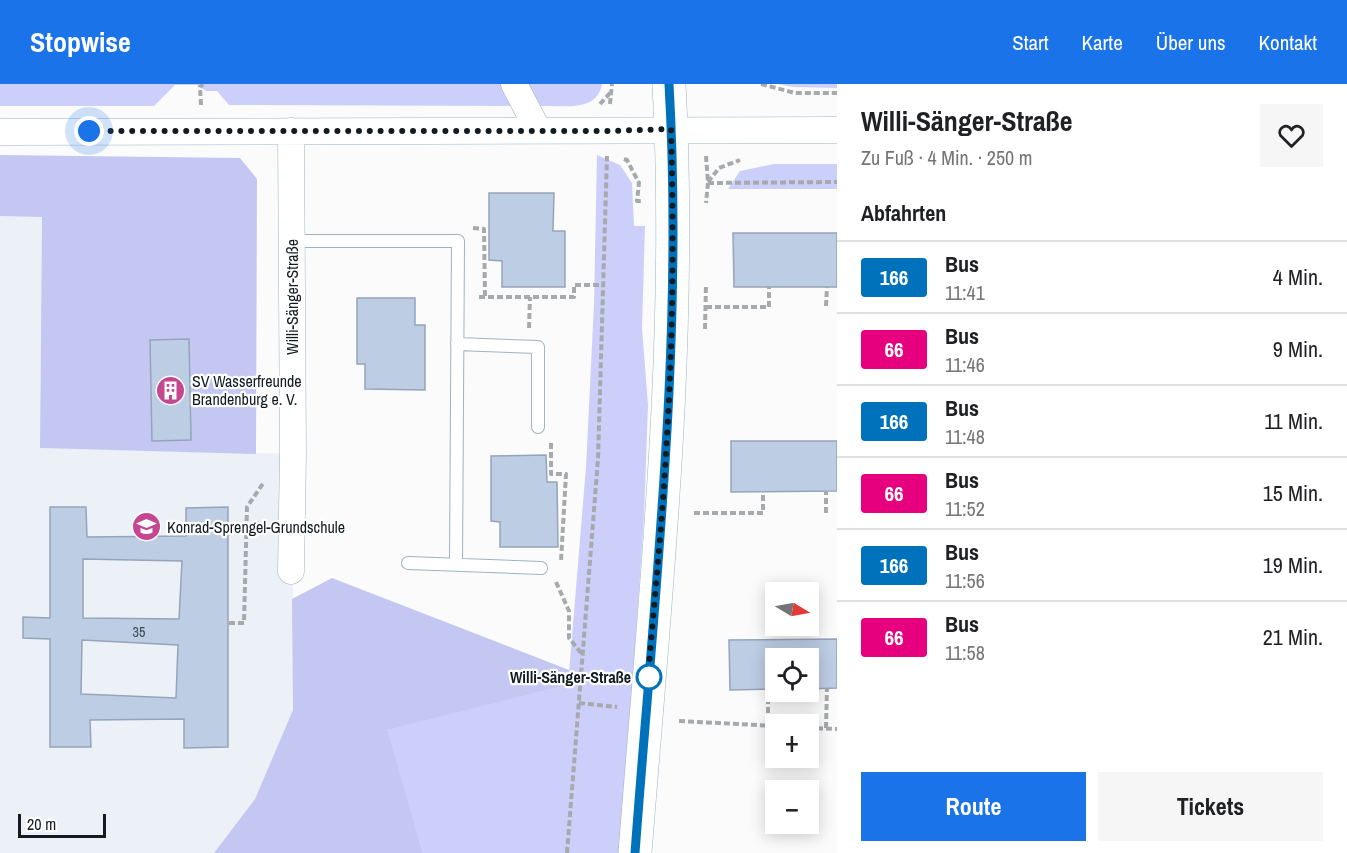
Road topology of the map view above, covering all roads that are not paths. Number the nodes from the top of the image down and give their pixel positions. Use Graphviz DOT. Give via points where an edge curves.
graph roads {
  1 [pos="514,84"];
  2 [pos="669,84"];
  3 [pos="671,129"];
  4 [pos="837,129"];
  5 [pos="538,130"];
  6 [pos="291,131"];
  7 [pos="0,132"];
  8 [pos="292,241"];
  9 [pos="457,344"];
  10 [pos="538,427"];
  11 [pos="408,562"];
  12 [pos="456,564"];
  13 [pos="545,569"];
  14 [pos="291,571"];
  15 [pos="635,853"];
  1 -- 5 [label="street"];
  2 -- 3 [label="main road"];
  3 -- 4 [label="street"];
  3 -- 5 [label="street"];
  3 -- 15 [label="main road" via="669,398"];
  5 -- 6 [label="street"];
  6 -- 7 [label="street"];
  6 -- 8 [label="street, Willi-Sänger-Straße"];
  8 -- 9 [label="lane" via="458,241"];
  8 -- 14 [label="street, Willi-Sänger-Straße"];
  9 -- 10 [label="lane" via="538,347"];
  9 -- 12 [label="lane"];
  11 -- 12 [label="lane"];
  12 -- 13 [label="lane"];
}
